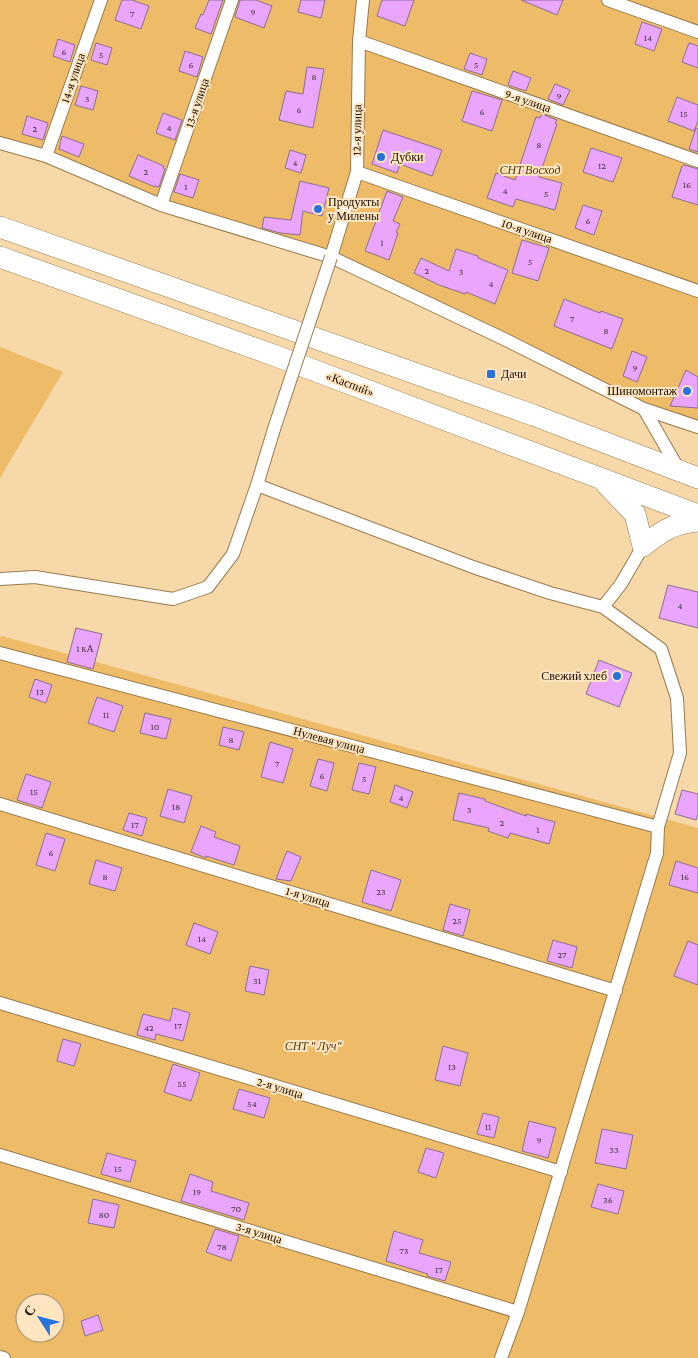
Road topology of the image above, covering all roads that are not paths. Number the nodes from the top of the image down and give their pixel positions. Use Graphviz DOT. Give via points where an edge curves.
graph roads {
  1 [pos="101,0"];
  2 [pos="232,0"];
  3 [pos="363,0"];
  4 [pos="608,0"];
  5 [pos="698,32"];
  6 [pos="359,41"];
  7 [pos="0,143"];
  8 [pos="46,156"];
  9 [pos="698,161"];
  10 [pos="357,172"];
  11 [pos="161,205"];
  12 [pos="0,227"];
  13 [pos="0,257"];
  14 [pos="331,257"];
  15 [pos="698,291"];
  16 [pos="644,409"];
  17 [pos="698,427"];
  18 [pos="689,475"];
  19 [pos="602,480"];
  20 [pos="257,485"];
  21 [pos="698,515"];
  22 [pos="698,521"];
  23 [pos="643,546"];
  24 [pos="0,579"];
  25 [pos="603,607"];
  26 [pos="0,653"];
  27 [pos="0,804"];
  28 [pos="658,827"];
  29 [pos="616,991"];
  30 [pos="0,1003"];
  31 [pos="0,1155"];
  32 [pos="561,1172"];
  33 [pos="518,1312"];
  34 [pos="0,1357"];
  35 [pos="4,1358"];
  36 [pos="501,1358"];
  1 -- 8 [label="street, 14-я улица"];
  2 -- 11 [label="street, 13-я улица"];
  3 -- 6 [label="street, 12-я улица"];
  4 -- 5 [label="street"];
  6 -- 9 [label="street, 9-я улица"];
  6 -- 10 [label="street, 12-я улица"];
  7 -- 8 [label="street"];
  8 -- 11 [label="street"];
  10 -- 14 [label="street, 12-я улица"];
  10 -- 15 [label="street, 10-я улица"];
  11 -- 14 [label="street"];
  12 -- 18 [label="highway" via="533,415"];
  13 -- 19 [label="highway, «Каспий»" via="276,356"];
  14 -- 16 [label="street"];
  14 -- 20 [label="street, 12-я улица, bridge"];
  16 -- 17 [label="street"];
  16 -- 18 [label="street"];
  19 -- 21 [label="highway, «Каспий»"];
  19 -- 23 [label="highway" via="635,514"];
  20 -- 24 [label="street, 12-я улица" via="233,554 208,587 173,599 35,577"];
  20 -- 25 [label="street" via="474,567"];
  22 -- 23 [label="highway" via="681,523"];
  23 -- 25 [label="street"];
  25 -- 28 [label="street" via="661,649 677,698 680,753"];
  26 -- 28 [label="street, Нулевая улица"];
  27 -- 29 [label="street, 1-я улица"];
  28 -- 29 [label="street" via="657,853"];
  29 -- 32 [label="street"];
  30 -- 32 [label="street, 2-я улица"];
  31 -- 33 [label="street, 3-я улица"];
  32 -- 33 [label="street"];
  33 -- 36 [label="street"];
  34 -- 35 [label="street"];
}
